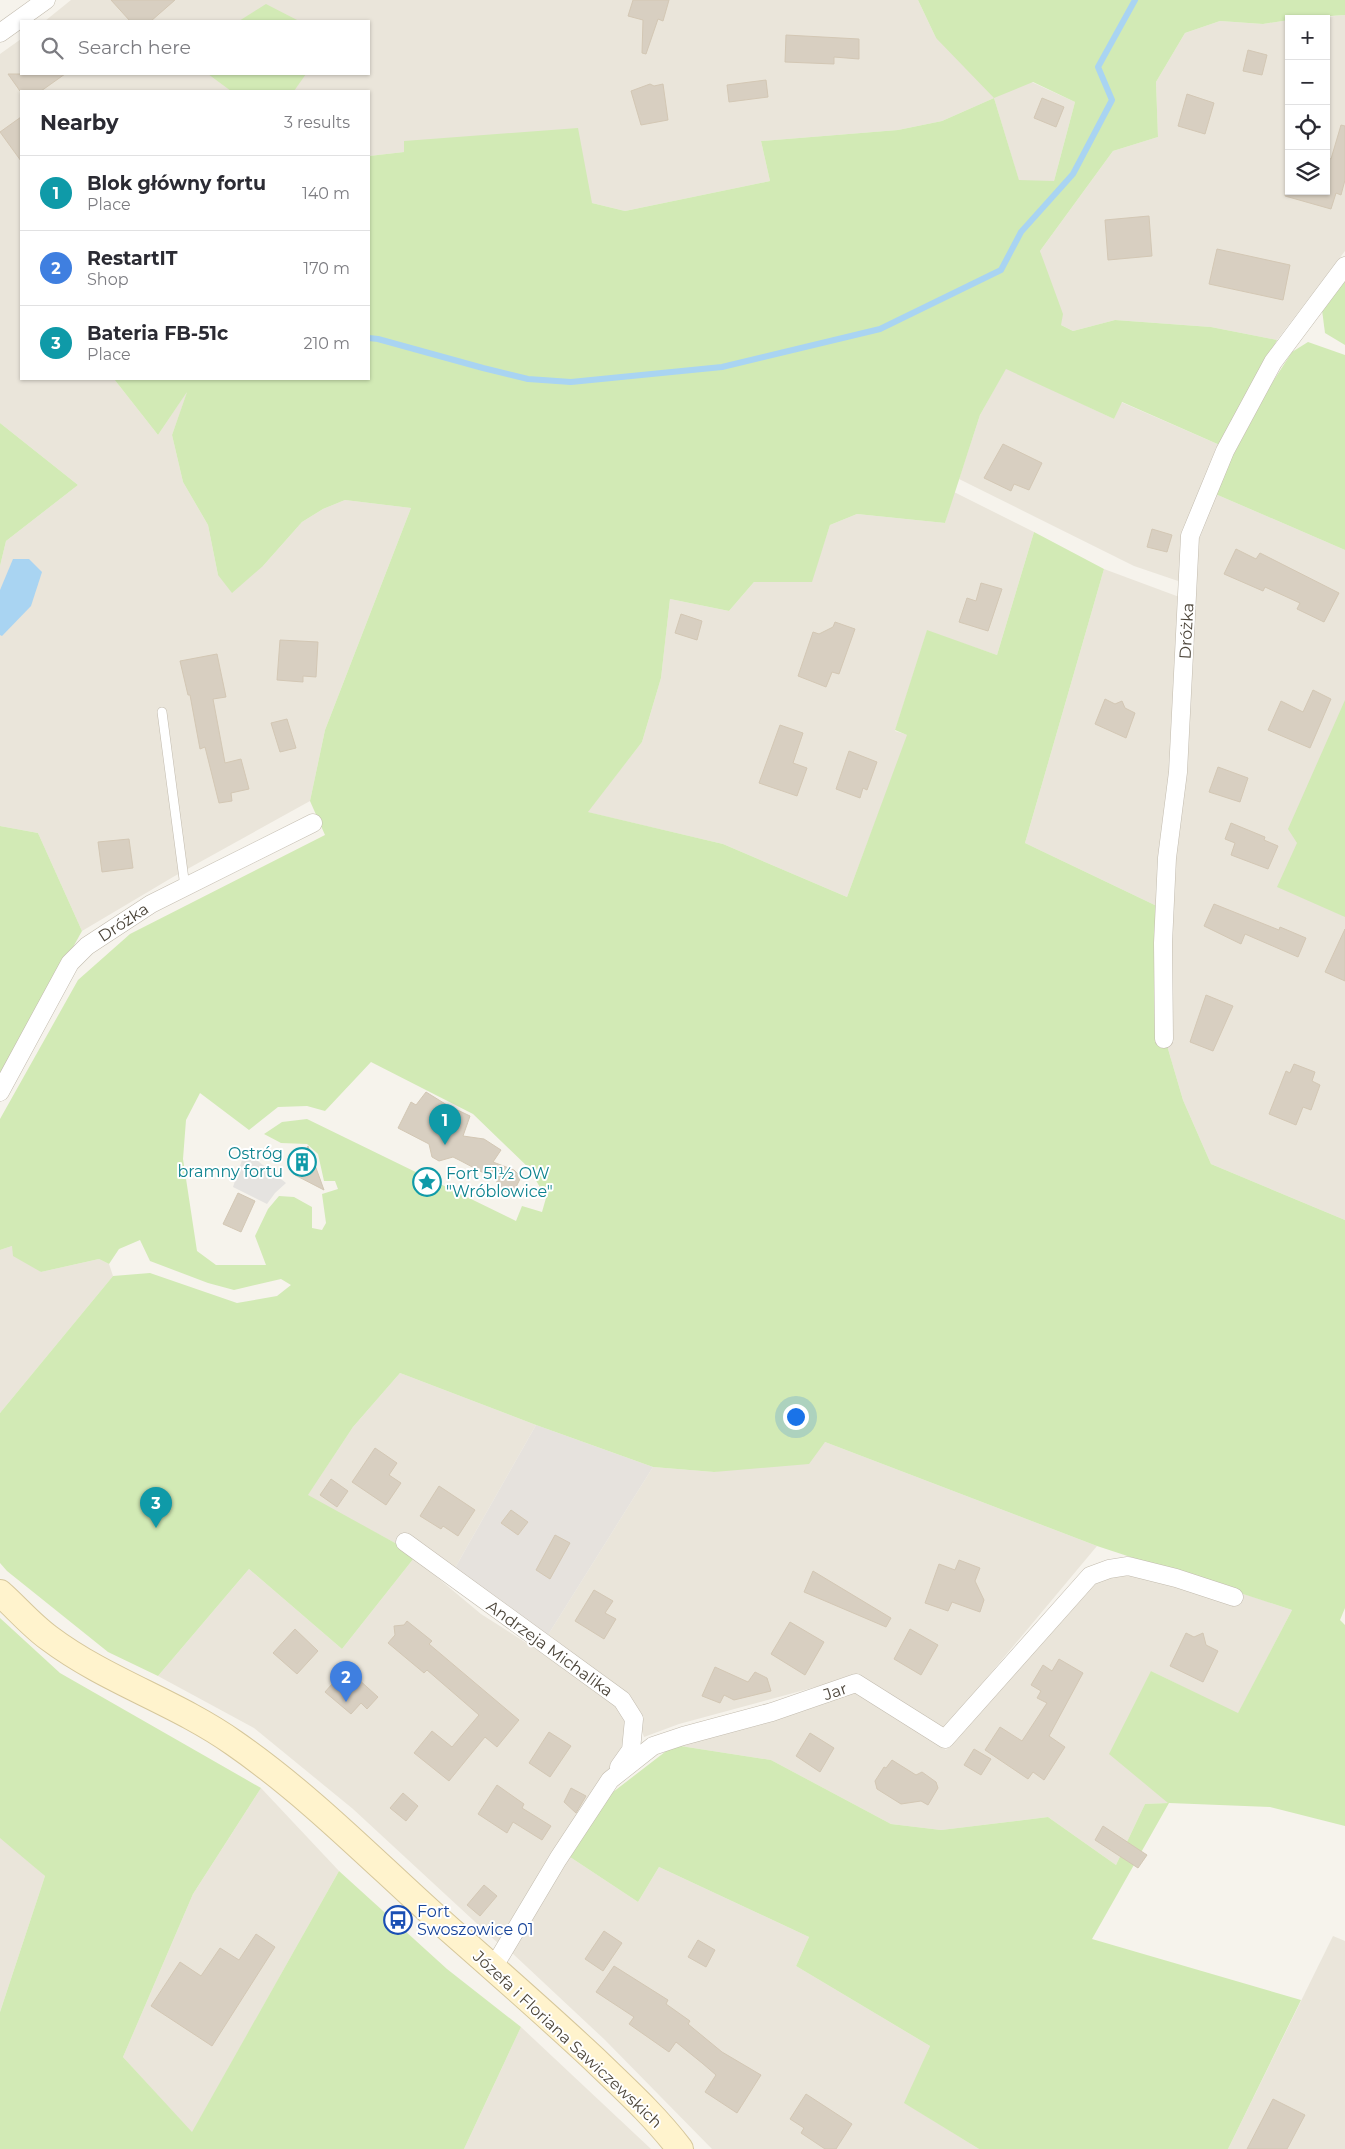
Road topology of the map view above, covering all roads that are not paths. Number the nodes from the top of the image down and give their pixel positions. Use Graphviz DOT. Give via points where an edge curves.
graph roads {
  1 [pos="46,0"];
  2 [pos="0,33"];
  3 [pos="1345,266"];
  4 [pos="162,712"];
  5 [pos="313,823"];
  6 [pos="186,887"];
  7 [pos="1164,1039"];
  8 [pos="0,1092"];
  9 [pos="405,1542"];
  10 [pos="0,1593"];
  11 [pos="1234,1597"];
  12 [pos="610,1780"];
  13 [pos="493,1968"];
  14 [pos="680,2149"];
  1 -- 2 [label="street"];
  3 -- 7 [label="street, Dróżka" via="1273,362 1225,451 1190,536 1178,772 1167,858 1163,943"];
  4 -- 6 [label="lane"];
  5 -- 6 [label="street, Dróżka"];
  6 -- 8 [label="street, Dróżka" via="151,904 87,946 70,963"];
  9 -- 12 [label="street, Andrzeja Michalika" via="622,1700 634,1719 631,1750"];
  10 -- 13 [label="street, Józefa i Floriana Sawiczewskich" via="48,1638 97,1668 196,1719 272,1770 305,1796"];
  11 -- 12 [label="street, Jar" via="1128,1566 1109,1569 1090,1576 945,1739 856,1683 772,1712 653,1746"];
  12 -- 13 [label="street, Jar"];
  13 -- 14 [label="street, Józefa i Floriana Sawiczewskich" via="628,2092"];
}
